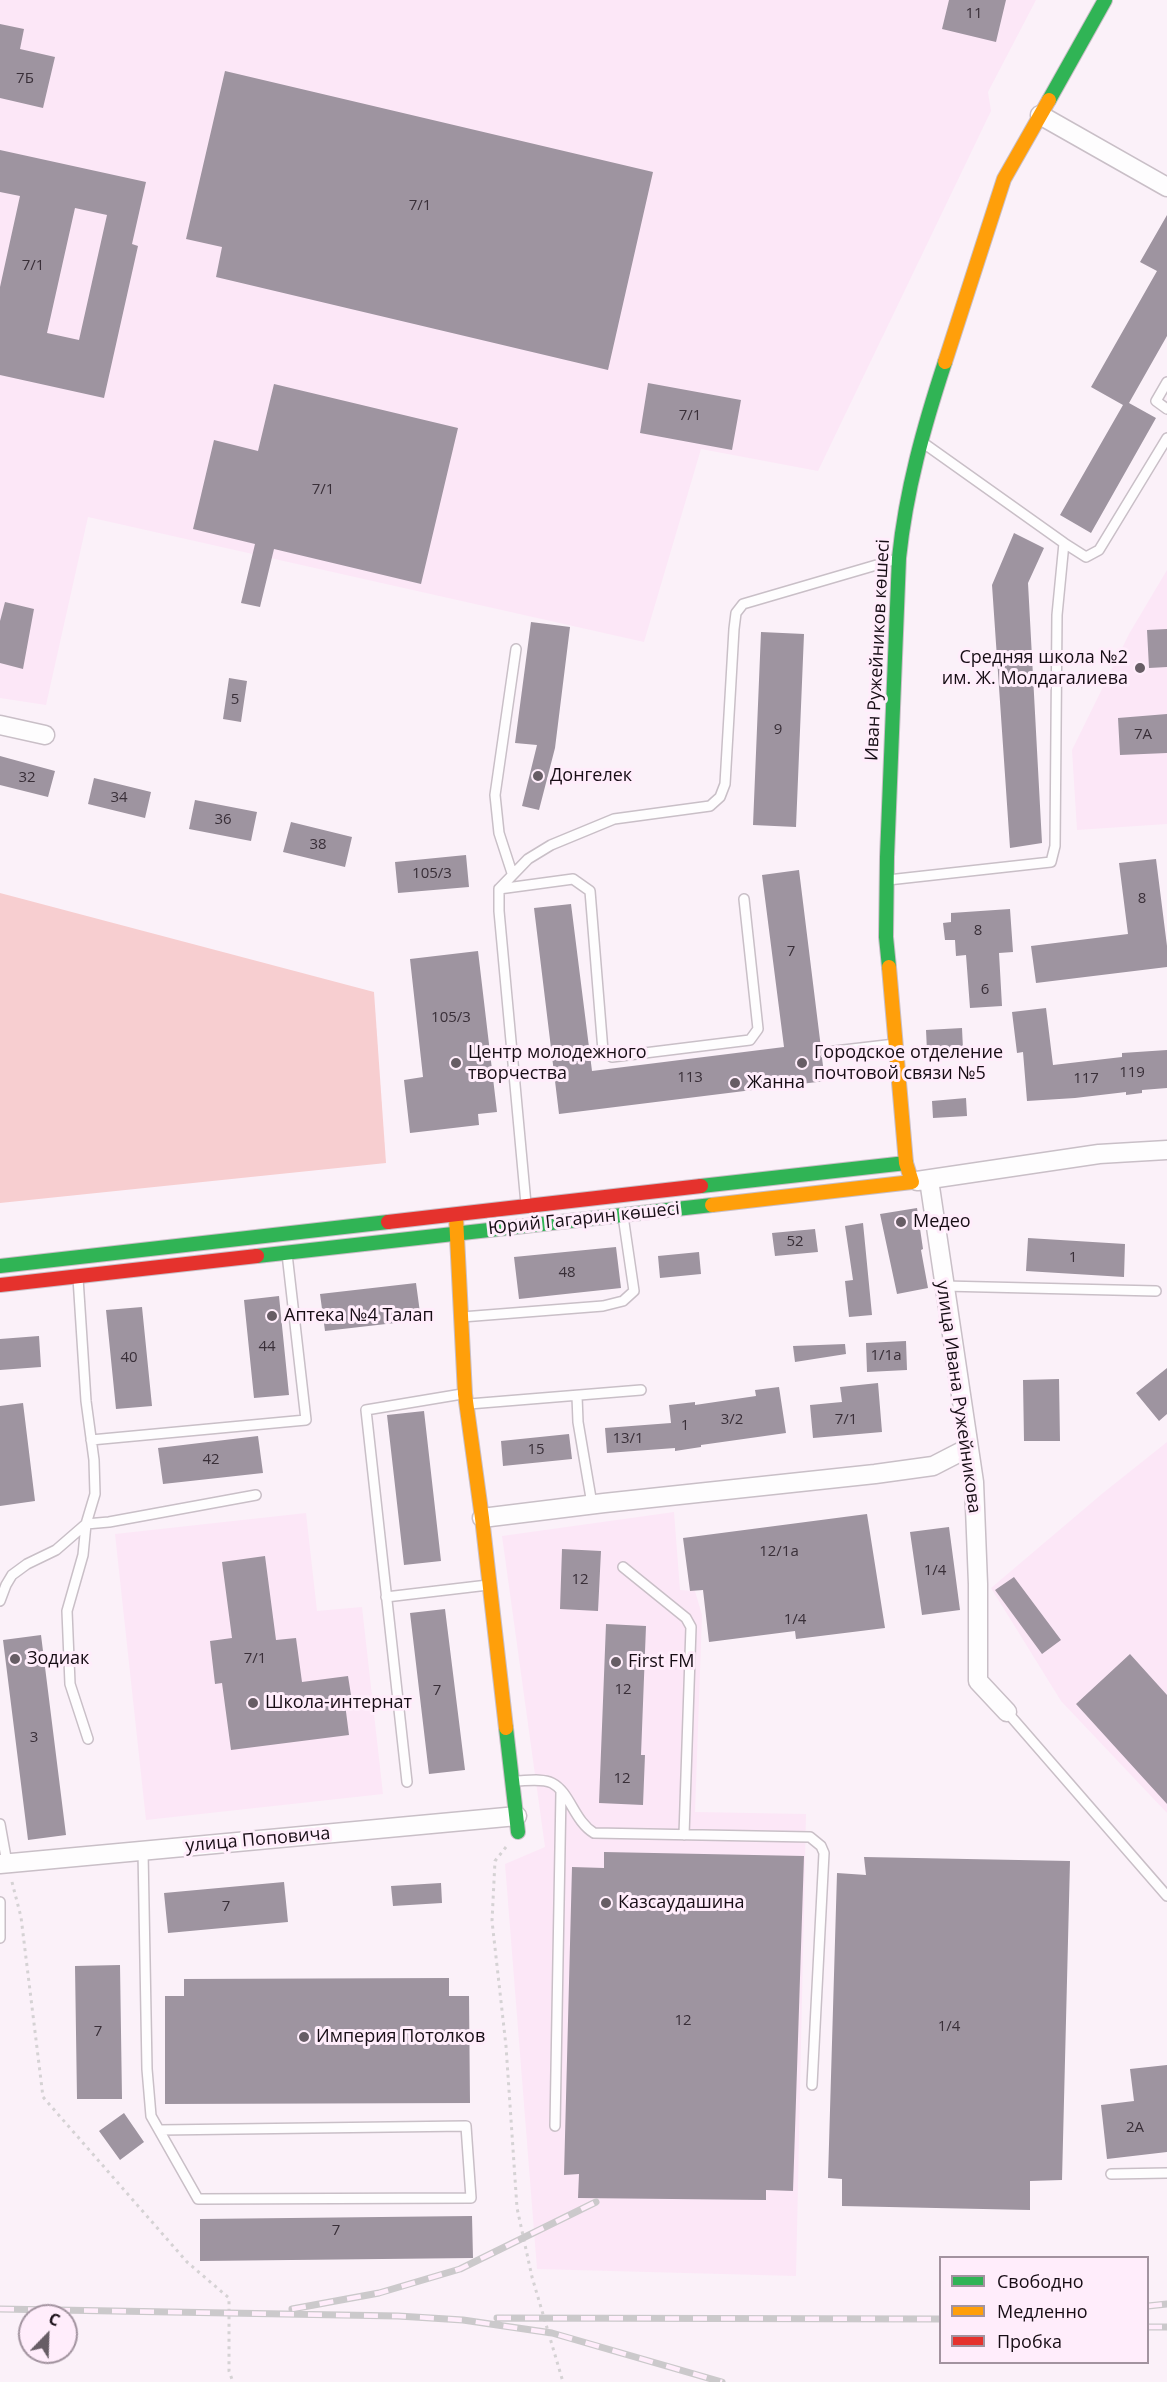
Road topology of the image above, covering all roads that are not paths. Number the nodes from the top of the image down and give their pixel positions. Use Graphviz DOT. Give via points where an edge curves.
graph roads {
  1 [pos="1105,0"];
  2 [pos="1040,115"];
  3 [pos="1167,187"];
  4 [pos="1167,382"];
  5 [pos="1167,408"];
  6 [pos="1167,438"];
  7 [pos="920,440"];
  8 [pos="1064,543"];
  9 [pos="898,558"];
  10 [pos="516,649"];
  11 [pos="0,725"];
  12 [pos="45,735"];
  13 [pos="512,873"];
  14 [pos="887,880"];
  15 [pos="500,889"];
  16 [pos="744,899"];
  17 [pos="896,1044"];
  18 [pos="826,1052"];
  19 [pos="1167,1150"];
  20 [pos="906,1163"];
  21 [pos="921,1181"];
  22 [pos="622,1195"];
  23 [pos="526,1205"];
  24 [pos="455,1213"];
  25 [pos="622,1215"];
  26 [pos="528,1225"];
  27 [pos="457,1233"];
  28 [pos="287,1254"];
  29 [pos="76,1258"];
  30 [pos="0,1266"];
  31 [pos="78,1277"];
  32 [pos="0,1285"];
  33 [pos="944,1286"];
  34 [pos="1156,1291"];
  35 [pos="459,1318"];
  36 [pos="641,1390"];
  37 [pos="577,1396"];
  38 [pos="466,1399"];
  39 [pos="91,1440"];
  40 [pos="968,1448"];
  41 [pos="256,1495"];
  42 [pos="592,1504"];
  43 [pos="482,1518"];
  44 [pos="86,1524"];
  45 [pos="623,1568"];
  46 [pos="490,1584"];
  47 [pos="387,1597"];
  48 [pos="0,1601"];
  49 [pos="1007,1712"];
  50 [pos="88,1739"];
  51 [pos="513,1781"];
  52 [pos="407,1782"];
  53 [pos="561,1790"];
  54 [pos="0,1824"];
  55 [pos="518,1824"];
  56 [pos="684,1835"];
  57 [pos="143,1851"];
  58 [pos="3,1864"];
  59 [pos="1167,1896"];
  60 [pos="0,1902"];
  61 [pos="0,1938"];
  62 [pos="812,2085"];
  63 [pos="555,2126"];
  64 [pos="160,2130"];
  65 [pos="1167,2173"];
  66 [pos="1111,2174"];
  1 -- 2 [label="main road, Иван Ружейников көшесі"];
  2 -- 3 [label="street"];
  2 -- 7 [label="main road, Иван Ружейников көшесі" via="1004,179"];
  4 -- 5 [label="lane" via="1156,400"];
  6 -- 8 [label="lane" via="1100,550 1086,556"];
  7 -- 8 [label="lane"];
  7 -- 9 [label="main road, Иван Ружейников көшесі"];
  8 -- 14 [label="lane" via="1057,615 1055,846 1051,862"];
  9 -- 13 [label="lane" via="763,597 743,604 736,613 724,784 720,797 710,806 614,819 551,845"];
  9 -- 14 [label="main road, Иван Ружейников көшесі"];
  10 -- 13 [label="lane" via="495,795 499,833"];
  11 -- 12 [label="street"];
  13 -- 15 [label="lane"];
  14 -- 17 [label="main road, Иван Ружейников көшесі" via="886,938"];
  15 -- 16 [label="lane" via="573,879 590,891 603,1051 612,1057 750,1040 755,1035 758,1029"];
  15 -- 23 [label="lane" via="498,911"];
  17 -- 18 [label="lane"];
  17 -- 20 [label="main road, Иван Ружейников көшесі"];
  19 -- 21 [label="street, Юрий Гагарин көшесі" via="1099,1154"];
  20 -- 21 [label="main road, улица Ивана Ружейникова"];
  20 -- 22 [label="main road, Юрий Гагарин көшесі"];
  21 -- 25 [label="main road, Юрий Гагарин көшесі"];
  21 -- 33 [label="street, улица Ивана Ружейникова"];
  22 -- 23 [label="main road, Юрий Гагарин көшесі"];
  22 -- 25 [label="lane"];
  23 -- 24 [label="main road, Юрий Гагарин көшесі"];
  23 -- 26 [label="lane"];
  24 -- 27 [label="main road"];
  24 -- 29 [label="main road, Юрий Гагарин көшесі"];
  25 -- 26 [label="main road, Юрий Гагарин көшесі"];
  25 -- 35 [label="lane" via="634,1291 623,1301"];
  26 -- 27 [label="main road, Юрий Гагарин көшесі"];
  27 -- 28 [label="main road, Юрий Гагарин көшесі"];
  27 -- 35 [label="main road"];
  28 -- 31 [label="main road, Юрий Гагарин көшесі"];
  28 -- 39 [label="lane" via="306,1420"];
  29 -- 30 [label="main road, Юрий Гагарин көшесі"];
  29 -- 31 [label="lane"];
  31 -- 32 [label="main road, Юрий Гагарин көшесі"];
  31 -- 39 [label="lane"];
  33 -- 34 [label="lane"];
  33 -- 40 [label="street, улица Ивана Ружейникова"];
  35 -- 38 [label="main road"];
  36 -- 37 [label="lane"];
  37 -- 38 [label="lane"];
  37 -- 42 [label="lane"];
  38 -- 43 [label="main road"];
  38 -- 47 [label="lane" via="366,1410"];
  39 -- 44 [label="lane" via="94,1494"];
  40 -- 42 [label="street" via="933,1466 887,1473"];
  40 -- 49 [label="street, улица Ивана Ружейникова" via="974,1482 978,1681"];
  41 -- 44 [label="lane"];
  42 -- 43 [label="street"];
  43 -- 46 [label="main road"];
  44 -- 48 [label="lane" via="56,1550 12,1575"];
  44 -- 50 [label="lane" via="83,1556 67,1611 70,1684"];
  45 -- 56 [label="lane" via="686,1617 692,1627"];
  46 -- 47 [label="lane"];
  46 -- 51 [label="main road"];
  47 -- 52 [label="lane"];
  49 -- 59 [label="lane"];
  51 -- 53 [label="lane" via="545,1781"];
  51 -- 55 [label="main road"];
  53 -- 56 [label="lane" via="584,1827 594,1833"];
  53 -- 63 [label="lane"];
  54 -- 58 [label="lane"];
  55 -- 57 [label="street, улица Поповича"];
  56 -- 62 [label="lane" via="810,1837 821,1846 824,1853"];
  57 -- 58 [label="street, улица Поповича"];
  57 -- 64 [label="lane" via="147,2069 152,2116"];
  60 -- 61 [label="lane"];
  64 -- 64 [label="lane" via="198,2199 471,2198 466,2126"];
  65 -- 66 [label="lane"];
}
